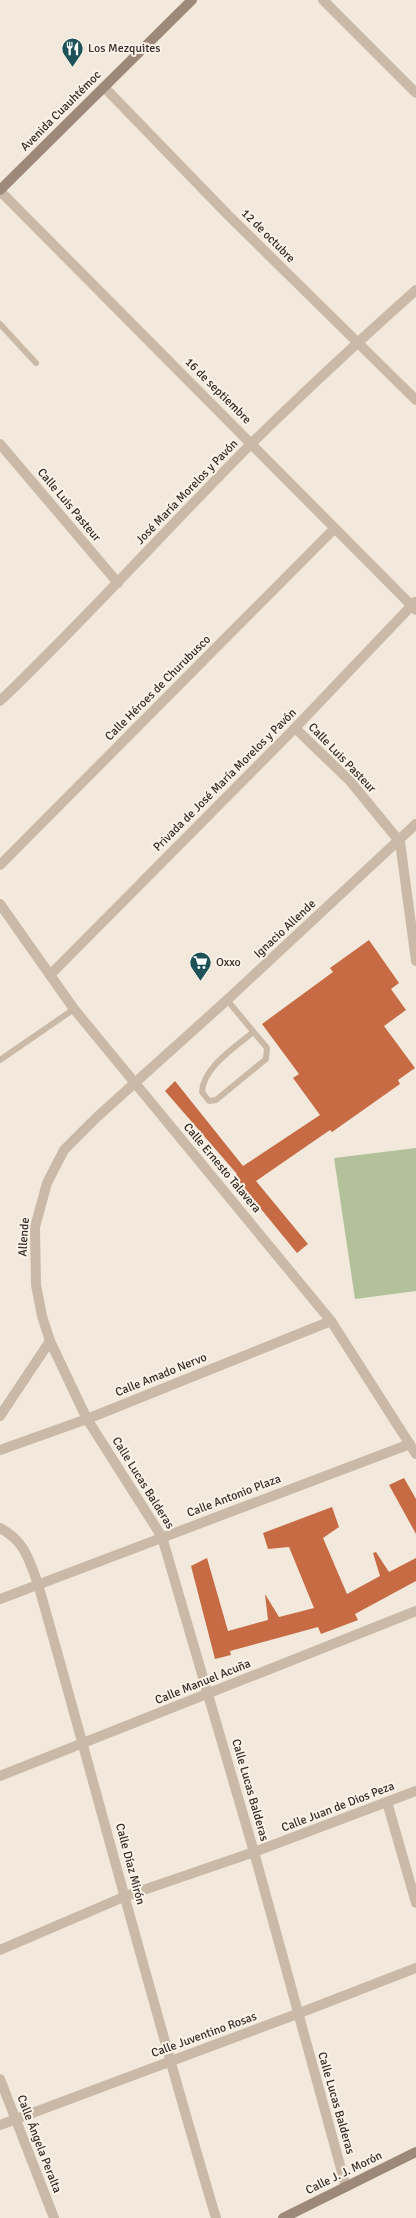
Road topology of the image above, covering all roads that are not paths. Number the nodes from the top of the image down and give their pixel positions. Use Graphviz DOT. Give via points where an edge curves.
graph roads {
  1 [pos="192,0"];
  2 [pos="323,0"];
  3 [pos="104,87"];
  4 [pos="416,93"];
  5 [pos="0,191"];
  6 [pos="416,290"];
  7 [pos="0,324"];
  8 [pos="357,342"];
  9 [pos="36,363"];
  10 [pos="416,400"];
  11 [pos="0,444"];
  12 [pos="252,444"];
  13 [pos="334,528"];
  14 [pos="118,583"];
  15 [pos="414,606"];
  16 [pos="0,701"];
  17 [pos="295,728"];
  18 [pos="416,824"];
  19 [pos="400,842"];
  20 [pos="0,865"];
  21 [pos="0,904"];
  22 [pos="416,961"];
  23 [pos="50,975"];
  24 [pos="228,1000"];
  25 [pos="74,1009"];
  26 [pos="253,1032"];
  27 [pos="0,1060"];
  28 [pos="135,1083"];
  29 [pos="331,1322"];
  30 [pos="50,1341"];
  31 [pos="0,1416"];
  32 [pos="87,1419"];
  33 [pos="410,1444"];
  34 [pos="0,1450"];
  35 [pos="416,1454"];
  36 [pos="0,1528"];
  37 [pos="162,1537"];
  38 [pos="38,1584"];
  39 [pos="0,1599"];
  40 [pos="416,1610"];
  41 [pos="209,1694"];
  42 [pos="83,1743"];
  43 [pos="0,1776"];
  44 [pos="416,1791"];
  45 [pos="387,1802"];
  46 [pos="254,1852"];
  47 [pos="126,1896"];
  48 [pos="416,1903"];
  49 [pos="0,1950"];
  50 [pos="416,1968"];
  51 [pos="297,2014"];
  52 [pos="169,2062"];
  53 [pos="0,2079"];
  54 [pos="16,2119"];
  55 [pos="0,2125"];
  56 [pos="416,2152"];
  57 [pos="346,2187"];
  58 [pos="54,2218"];
  59 [pos="216,2218"];
  60 [pos="282,2218"];
  1 -- 3 [label="main road, Avenida Cuauhtémoc"];
  2 -- 4 [label="street"];
  3 -- 5 [label="main road, Avenida Cuauhtémoc"];
  3 -- 8 [label="street, 12 de octubre" via="228,215"];
  5 -- 12 [label="street, 16 de septiembre"];
  6 -- 8 [label="street, José María Morelos y Pavón"];
  7 -- 9 [label="lane"];
  8 -- 10 [label="street, 12 de octubre"];
  8 -- 12 [label="street, José María Morelos y Pavón"];
  11 -- 14 [label="street, Calle Luis Pasteur"];
  12 -- 13 [label="street, 16 de septiembre"];
  12 -- 14 [label="street, José María Morelos y Pavón"];
  13 -- 15 [label="street, 16 de septiembre"];
  13 -- 20 [label="street, Calle Héroes de Churubusco"];
  14 -- 16 [label="street, José María Morelos y Pavón"];
  15 -- 17 [label="street, Privada de José María Morelos y Pavón"];
  17 -- 19 [label="street, Calle Luis Pasteur" via="350,782"];
  17 -- 23 [label="street, Privada de José María Morelos y Pavón"];
  18 -- 19 [label="street, Ignacio Allende"];
  19 -- 22 [label="street"];
  19 -- 24 [label="street, Ignacio Allende"];
  21 -- 23 [label="street, Calle Ernesto Talavera"];
  23 -- 25 [label="street, Calle Ernesto Talavera"];
  24 -- 26 [label="lane"];
  24 -- 28 [label="street, Ignacio Allende"];
  25 -- 27 [label="lane"];
  25 -- 28 [label="street, Calle Ernesto Talavera"];
  26 -- 26 [label="lane" via="267,1048 266,1059 216,1100 210,1101 202,1092 204,1078"];
  28 -- 29 [label="street, Calle Ernesto Talavera"];
  28 -- 30 [label="street, Allende" via="64,1150 47,1183 35,1226 34,1251 36,1285"];
  29 -- 32 [label="street, Calle Amado Nervo"];
  29 -- 33 [label="street, Calle Ernesto Talavera"];
  30 -- 31 [label="street"];
  30 -- 32 [label="street, Allende"];
  32 -- 34 [label="street, Calle Amado Nervo"];
  32 -- 37 [label="street, Calle Lucas Balderas"];
  33 -- 35 [label="street, Calle Ernesto Talavera"];
  33 -- 37 [label="street, Calle Antonio Plaza"];
  36 -- 38 [label="street, Calle Díaz Mirón" via="16,1537"];
  37 -- 38 [label="street, Calle Antonio Plaza"];
  37 -- 41 [label="street, Calle Lucas Balderas"];
  38 -- 39 [label="street, Calle Antonio Plaza"];
  38 -- 42 [label="street, Calle Díaz Mirón"];
  40 -- 41 [label="street, Calle Manuel Acuña"];
  41 -- 42 [label="street, Calle Manuel Acuña"];
  41 -- 46 [label="street, Calle Lucas Balderas"];
  42 -- 43 [label="street, Calle Manuel Acuña"];
  42 -- 47 [label="street, Calle Díaz Mirón"];
  44 -- 45 [label="street, Calle Juan de Dios Peza"];
  45 -- 46 [label="street, Calle Juan de Dios Peza"];
  45 -- 48 [label="street"];
  46 -- 47 [label="street, Calle Juan de Dios Peza"];
  46 -- 51 [label="street, Calle Lucas Balderas"];
  47 -- 49 [label="street, Calle Juan de Dios Peza"];
  47 -- 52 [label="street, Calle Díaz Mirón"];
  50 -- 51 [label="street, Calle Juventino Rosas"];
  51 -- 52 [label="street, Calle Juventino Rosas"];
  51 -- 57 [label="street, Calle Lucas Balderas"];
  52 -- 54 [label="street, Calle Juventino Rosas"];
  52 -- 59 [label="street, Calle Díaz Mirón"];
  53 -- 54 [label="street, Calle Ángela Peralta"];
  54 -- 55 [label="street, Calle Juventino Rosas"];
  54 -- 58 [label="street, Calle Ángela Peralta"];
  56 -- 57 [label="main road, Calle J. J. Morón"];
  57 -- 60 [label="main road, Calle J. J. Morón"];
}
